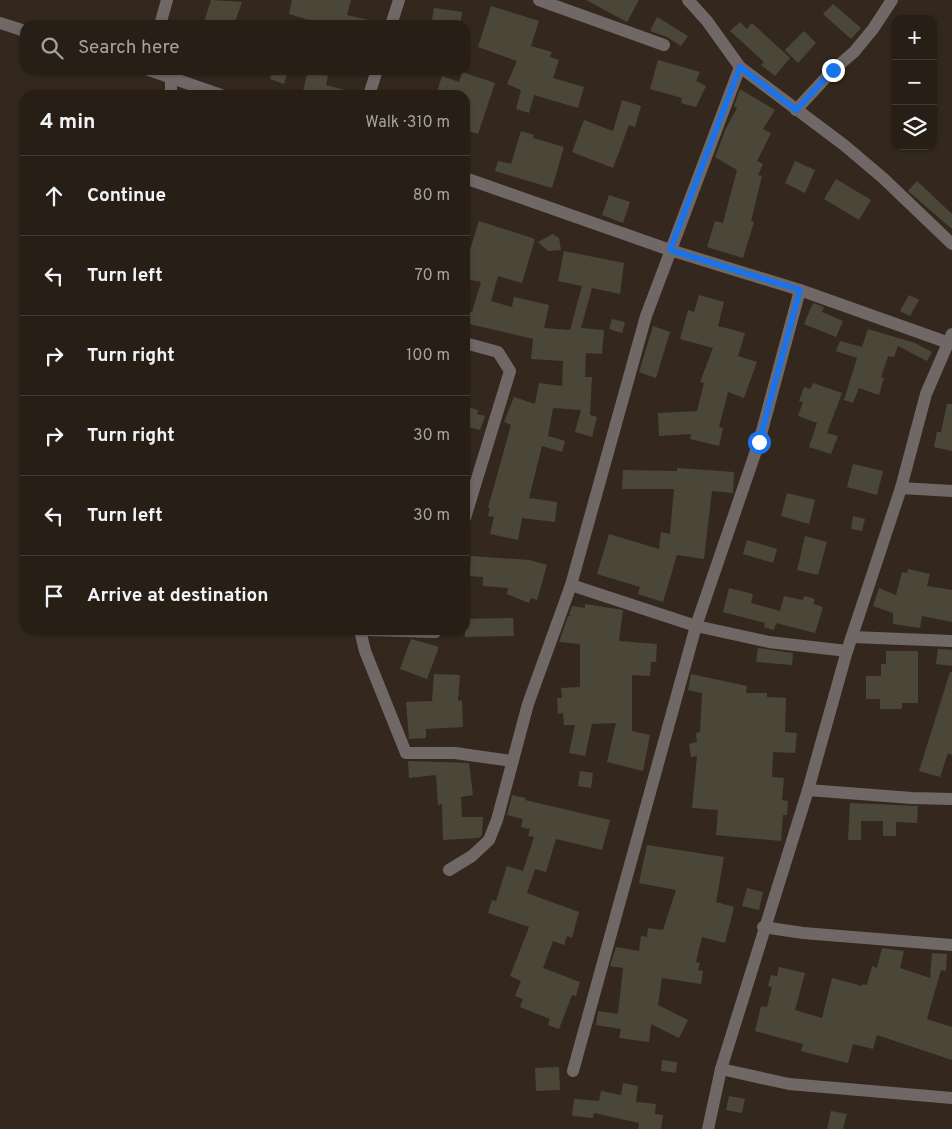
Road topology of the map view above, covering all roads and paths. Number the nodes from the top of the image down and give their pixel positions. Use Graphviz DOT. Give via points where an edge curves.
graph roads {
  1 [pos="167,0"];
  2 [pos="398,0"];
  3 [pos="538,0"];
  4 [pos="688,0"];
  5 [pos="892,0"];
  6 [pos="161,20"];
  7 [pos="392,20"];
  8 [pos="0,23"];
  9 [pos="20,29"];
  10 [pos="664,45"];
  11 [pos="740,67"];
  12 [pos="163,75"];
  13 [pos="375,75"];
  14 [pos="171,78"];
  15 [pos="171,90"];
  16 [pos="207,90"];
  17 [pos="371,90"];
  18 [pos="796,110"];
  19 [pos="470,180"];
  20 [pos="952,244"];
  21 [pos="670,250"];
  22 [pos="800,290"];
  23 [pos="950,339"];
  24 [pos="470,344"];
  25 [pos="901,488"];
  26 [pos="952,491"];
  27 [pos="470,493"];
  28 [pos="571,586"];
  29 [pos="696,626"];
  30 [pos="361,635"];
  31 [pos="852,637"];
  32 [pos="952,641"];
  33 [pos="847,651"];
  34 [pos="512,761"];
  35 [pos="808,790"];
  36 [pos="952,799"];
  37 [pos="449,870"];
  38 [pos="763,927"];
  39 [pos="952,945"];
  40 [pos="721,1068"];
  41 [pos="573,1070"];
  42 [pos="952,1098"];
  43 [pos="708,1129"];
  1 -- 6 [label="street"];
  2 -- 7 [label="street"];
  3 -- 10 [label="street"];
  4 -- 11 [label="street"];
  5 -- 18 [label="street" via="874,29 854,52"];
  8 -- 9 [label="street"];
  11 -- 18 [label="street"];
  11 -- 21 [label="street"];
  12 -- 14 [label="street"];
  13 -- 17 [label="street"];
  14 -- 15 [label="street"];
  14 -- 16 [label="street"];
  18 -- 20 [label="street" via="883,178"];
  19 -- 21 [label="street"];
  21 -- 22 [label="street"];
  21 -- 28 [label="street" via="646,316"];
  22 -- 23 [label="street"];
  22 -- 29 [label="street" via="759,442"];
  23 -- 25 [label="street" via="926,394"];
  24 -- 27 [label="street" via="498,352 510,371"];
  25 -- 26 [label="street"];
  25 -- 31 [label="street"];
  28 -- 29 [label="street"];
  28 -- 34 [label="street" via="534,686"];
  29 -- 33 [label="street" via="769,642"];
  29 -- 41 [label="street"];
  30 -- 34 [label="street" via="406,753 455,753"];
  31 -- 32 [label="street"];
  31 -- 33 [label="street"];
  33 -- 35 [label="street"];
  34 -- 37 [label="street" via="489,840 472,856"];
  35 -- 36 [label="street"];
  35 -- 38 [label="street"];
  38 -- 39 [label="street" via="803,934"];
  38 -- 40 [label="street"];
  40 -- 42 [label="street" via="789,1084"];
  40 -- 43 [label="street"];
}
